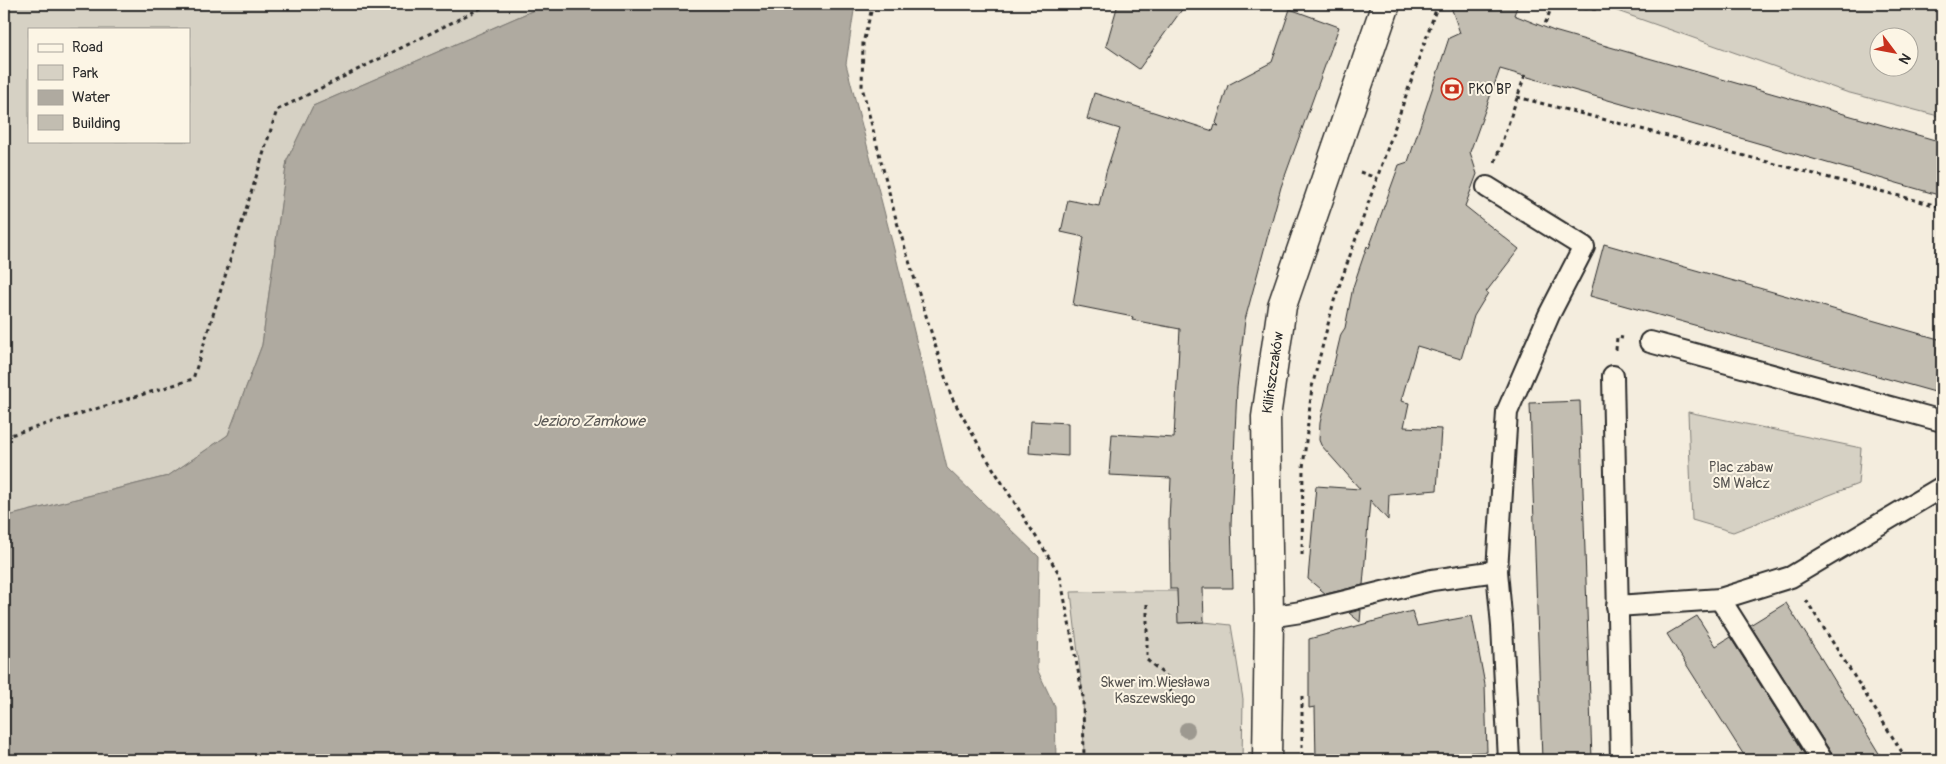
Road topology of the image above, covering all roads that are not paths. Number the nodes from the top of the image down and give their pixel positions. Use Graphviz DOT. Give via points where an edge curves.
graph roads {
  1 [pos="1386,4"];
  2 [pos="1487,187"];
  3 [pos="1650,342"];
  4 [pos="1614,376"];
  5 [pos="1942,421"];
  6 [pos="1942,487"];
  7 [pos="1497,571"];
  8 [pos="1720,599"];
  9 [pos="1617,606"];
  10 [pos="1268,617"];
  11 [pos="1267,760"];
  12 [pos="1509,760"];
  13 [pos="1621,760"];
  14 [pos="1822,760"];
  1 -- 10 [label="main road, Kilińszczaków" via="1282,306 1266,417"];
  2 -- 7 [label="lane" via="1584,247 1549,315 1507,412"];
  3 -- 5 [label="lane"];
  4 -- 9 [label="lane"];
  6 -- 8 [label="lane" via="1791,577"];
  7 -- 10 [label="lane" via="1432,580"];
  7 -- 12 [label="lane"];
  8 -- 9 [label="lane"];
  8 -- 14 [label="lane"];
  9 -- 13 [label="lane"];
  10 -- 11 [label="main road, Kilińszczaków"];
}
